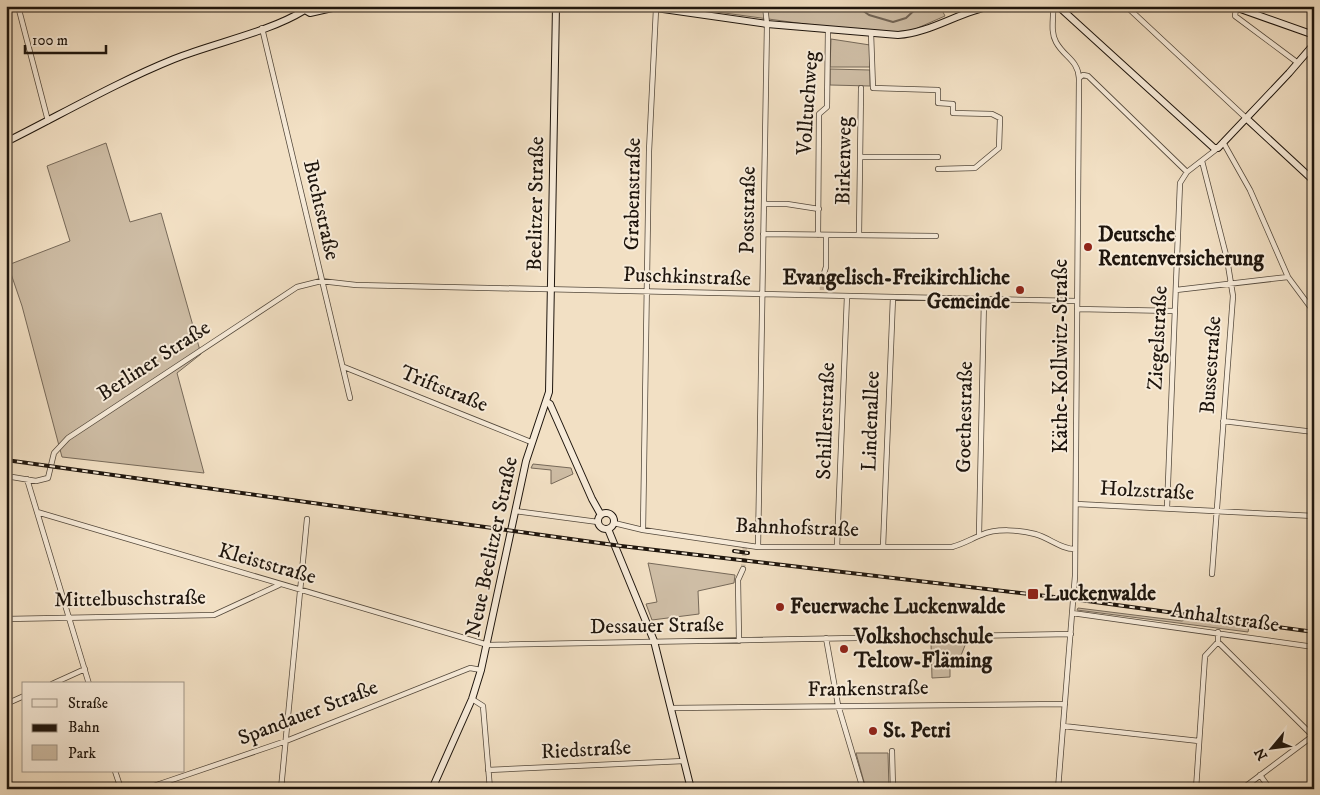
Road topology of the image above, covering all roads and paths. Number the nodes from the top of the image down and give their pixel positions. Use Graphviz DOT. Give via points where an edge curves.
graph roads {
  1 [pos="18,6"];
  2 [pos="341,6"];
  3 [pos="556,6"];
  4 [pos="642,6"];
  5 [pos="765,6"];
  6 [pos="991,6"];
  7 [pos="1053,6"];
  8 [pos="1058,6"];
  9 [pos="1126,6"];
  10 [pos="300,8"];
  11 [pos="656,9"];
  12 [pos="1234,9"];
  13 [pos="768,24"];
  14 [pos="262,28"];
  15 [pos="828,30"];
  16 [pos="872,33"];
  17 [pos="1314,35"];
  18 [pos="1314,44"];
  19 [pos="1298,63"];
  20 [pos="1079,78"];
  21 [pos="861,88"];
  22 [pos="1246,118"];
  23 [pos="48,121"];
  24 [pos="6,142"];
  25 [pos="1223,142"];
  26 [pos="1218,148"];
  27 [pos="860,157"];
  28 [pos="938,157"];
  29 [pos="1202,161"];
  30 [pos="938,169"];
  31 [pos="1188,172"];
  32 [pos="1314,181"];
  33 [pos="764,204"];
  34 [pos="819,209"];
  35 [pos="763,234"];
  36 [pos="818,235"];
  37 [pos="826,235"];
  38 [pos="859,235"];
  39 [pos="936,236"];
  40 [pos="1288,278"];
  41 [pos="822,280"];
  42 [pos="321,282"];
  43 [pos="1232,284"];
  44 [pos="297,287"];
  45 [pos="551,290"];
  46 [pos="822,290"];
  47 [pos="1176,290"];
  48 [pos="648,292"];
  49 [pos="763,296"];
  50 [pos="822,296"];
  51 [pos="847,296"];
  52 [pos="893,297"];
  53 [pos="984,299"];
  54 [pos="1078,301"];
  55 [pos="1313,308"];
  56 [pos="1077,309"];
  57 [pos="1175,311"];
  58 [pos="344,367"];
  59 [pos="350,398"];
  60 [pos="547,402"];
  61 [pos="1223,421"];
  62 [pos="1314,432"];
  63 [pos="531,442"];
  64 [pos="6,476"];
  65 [pos="14,477"];
  66 [pos="27,479"];
  67 [pos="6,482"];
  68 [pos="1076,504"];
  69 [pos="1167,508"];
  70 [pos="515,511"];
  71 [pos="1217,511"];
  72 [pos="37,512"];
  73 [pos="601,515"];
  74 [pos="1314,516"];
  75 [pos="308,520"];
  76 [pos="598,522"];
  77 [pos="614,523"];
  78 [pos="608,529"];
  79 [pos="643,530"];
  80 [pos="979,535"];
  81 [pos="883,546"];
  82 [pos="758,547"];
  83 [pos="837,548"];
  84 [pos="1075,549"];
  85 [pos="743,569"];
  86 [pos="1212,574"];
  87 [pos="279,585"];
  88 [pos="302,591"];
  89 [pos="1072,614"];
  90 [pos="69,617"];
  91 [pos="6,619"];
  92 [pos="1218,632"];
  93 [pos="1071,634"];
  94 [pos="826,638"];
  95 [pos="738,640"];
  96 [pos="654,641"];
  97 [pos="1218,642"];
  98 [pos="488,645"];
  99 [pos="1314,646"];
  100 [pos="85,670"];
  101 [pos="481,670"];
  102 [pos="57,682"];
  103 [pos="88,682"];
  104 [pos="22,697"];
  105 [pos="472,699"];
  106 [pos="6,704"];
  107 [pos="1065,704"];
  108 [pos="838,705"];
  109 [pos="671,708"];
  110 [pos="1063,726"];
  111 [pos="1313,736"];
  112 [pos="286,741"];
  113 [pos="1199,741"];
  114 [pos="892,751"];
  115 [pos="684,761"];
  116 [pos="488,770"];
  117 [pos="115,772"];
  118 [pos="1260,775"];
  119 [pos="121,789"];
  120 [pos="145,789"];
  121 [pos="280,789"];
  122 [pos="432,789"];
  123 [pos="490,789"];
  124 [pos="692,789"];
  125 [pos="863,789"];
  126 [pos="893,789"];
  127 [pos="1058,789"];
  128 [pos="1196,789"];
  129 [pos="1242,789"];
  130 [pos="1270,789"];
  1 -- 23 [label="street"];
  2 -- 10 [label="main road" via="318,12"];
  3 -- 45 [label="main road, Beelitzer Straße"];
  4 -- 11 [label="main road"];
  5 -- 13 [label="street, Poststraße"];
  6 -- 16 [label="main road" via="963,13 915,34"];
  7 -- 20 [label="street" via="1057,43 1076,62"];
  8 -- 26 [label="main road" via="1210,146"];
  9 -- 22 [label="street"];
  10 -- 14 [label="main road" via="290,19"];
  11 -- 13 [label="main road"];
  11 -- 48 [label="street, Grabenstraße" via="649,151"];
  12 -- 17 [label="main road"];
  12 -- 19 [label="street" via="1235,16"];
  13 -- 15 [label="main road"];
  13 -- 33 [label="street, Poststraße"];
  14 -- 23 [label="main road" via="164,63"];
  14 -- 42 [label="street, Buchtstraße"];
  15 -- 16 [label="main road"];
  15 -- 34 [label="street, Volltuchweg" via="828,107 820,114"];
  16 -- 30 [label="street" via="873,88 938,90 938,102 953,104 953,114 992,114 1000,118 999,148 975,168"];
  18 -- 19 [label="main road"];
  19 -- 22 [label="main road"];
  20 -- 31 [label="street" via="1088,76"];
  20 -- 54 [label="street, Käthe-Kollwitz-Straße"];
  21 -- 27 [label="street, Birkenweg"];
  22 -- 25 [label="main road"];
  22 -- 32 [label="main road"];
  23 -- 24 [label="main road"];
  25 -- 26 [label="main road"];
  25 -- 40 [label="street" via="1250,190"];
  26 -- 29 [label="street"];
  27 -- 28 [label="street"];
  27 -- 38 [label="street, Birkenweg"];
  29 -- 31 [label="street"];
  29 -- 43 [label="street, Bussestraße"];
  31 -- 47 [label="street, Ziegelstraße" via="1180,183"];
  33 -- 34 [label="street"];
  33 -- 35 [label="street, Poststraße"];
  34 -- 36 [label="street, Volltuchweg"];
  35 -- 36 [label="street"];
  35 -- 49 [label="street, Poststraße"];
  36 -- 37 [label="street"];
  37 -- 38 [label="street"];
  37 -- 41 [label="street" via="826,267"];
  38 -- 39 [label="street"];
  40 -- 43 [label="street"];
  40 -- 55 [label="street"];
  42 -- 44 [label="street, Puschkinstraße"];
  42 -- 45 [label="street, Puschkinstraße"];
  42 -- 58 [label="street, Buchtstraße"];
  43 -- 47 [label="street"];
  43 -- 61 [label="street, Bussestraße"];
  44 -- 66 [label="street, Berliner Straße" via="68,438 54,453 48,478"];
  45 -- 48 [label="street, Puschkinstraße"];
  45 -- 60 [label="main road, Beelitzer Straße"];
  46 -- 50 [label="street"];
  47 -- 57 [label="street, Ziegelstraße"];
  48 -- 49 [label="street, Puschkinstraße"];
  48 -- 79 [label="street, Grabenstraße"];
  49 -- 50 [label="street, Puschkinstraße"];
  49 -- 82 [label="street, Poststraße"];
  50 -- 51 [label="street, Puschkinstraße"];
  51 -- 52 [label="street, Puschkinstraße"];
  51 -- 83 [label="street, Schillerstraße"];
  52 -- 53 [label="street, Puschkinstraße"];
  52 -- 81 [label="street, Lindenallee"];
  53 -- 54 [label="street, Puschkinstraße"];
  53 -- 80 [label="street, Goethestraße"];
  54 -- 56 [label="street, Käthe-Kollwitz-Straße"];
  56 -- 57 [label="street"];
  56 -- 68 [label="street, Käthe-Kollwitz-Straße"];
  57 -- 69 [label="street, Ziegelstraße"];
  58 -- 59 [label="street, Buchtstraße"];
  58 -- 63 [label="street, Triftstraße"];
  60 -- 63 [label="main road, Neue Beelitzer Straße"];
  60 -- 73 [label="main road"];
  61 -- 62 [label="street"];
  61 -- 71 [label="street, Bussestraße"];
  63 -- 70 [label="main road, Neue Beelitzer Straße"];
  64 -- 65 [label="street"];
  65 -- 66 [label="street"];
  65 -- 67 [label="street"];
  66 -- 72 [label="street"];
  68 -- 69 [label="street, Holzstraße"];
  68 -- 84 [label="street, Käthe-Kollwitz-Straße"];
  69 -- 71 [label="street, Holzstraße"];
  70 -- 76 [label="street"];
  70 -- 98 [label="main road, Neue Beelitzer Straße"];
  71 -- 74 [label="street, Holzstraße"];
  71 -- 86 [label="street, Bussestraße"];
  72 -- 87 [label="street, Kleiststraße"];
  72 -- 90 [label="street"];
  73 -- 76 [label="main road"];
  73 -- 77 [label="main road" via="609,514"];
  75 -- 88 [label="street"];
  76 -- 78 [label="main road" via="602,529"];
  77 -- 78 [label="main road"];
  77 -- 79 [label="street, Bahnhofstraße"];
  78 -- 96 [label="main road"];
  79 -- 82 [label="street, Bahnhofstraße"];
  80 -- 81 [label="street, Bahnhofstraße" via="966,544 952,547"];
  80 -- 84 [label="street, Bahnhofstraße" via="1000,531 1032,533 1066,549"];
  81 -- 83 [label="street, Bahnhofstraße"];
  82 -- 83 [label="street, Bahnhofstraße"];
  84 -- 89 [label="street, Käthe-Kollwitz-Straße"];
  85 -- 95 [label="street" via="738,580"];
  87 -- 88 [label="street, Kleiststraße"];
  87 -- 90 [label="street, Mittelbuschstraße" via="214,615"];
  88 -- 98 [label="street, Kleiststraße"];
  88 -- 112 [label="street"];
  89 -- 92 [label="street, Anhaltstraße"];
  89 -- 93 [label="street, Käthe-Kollwitz-Straße"];
  90 -- 91 [label="street, Mittelbuschstraße"];
  90 -- 100 [label="street"];
  92 -- 97 [label="street"];
  92 -- 99 [label="street, Anhaltstraße"];
  93 -- 94 [label="street, Dessauer Straße"];
  93 -- 107 [label="street, Käthe-Kollwitz-Straße"];
  94 -- 95 [label="street, Dessauer Straße"];
  94 -- 108 [label="street"];
  95 -- 96 [label="street, Dessauer Straße"];
  96 -- 98 [label="street, Dessauer Straße"];
  96 -- 109 [label="main road"];
  97 -- 111 [label="street"];
  97 -- 113 [label="street" via="1205,656"];
  98 -- 101 [label="main road, Neue Beelitzer Straße"];
  100 -- 102 [label="street"];
  100 -- 103 [label="street"];
  101 -- 105 [label="main road, Neue Beelitzer Straße"];
  101 -- 112 [label="street, Spandauer Straße" via="470,668"];
  104 -- 106 [label="street"];
  105 -- 116 [label="street" via="483,706"];
  105 -- 122 [label="main road, Neue Beelitzer Straße"];
  107 -- 108 [label="street, Frankenstraße"];
  107 -- 110 [label="street, Käthe-Kollwitz-Straße"];
  108 -- 109 [label="street, Frankenstraße"];
  108 -- 125 [label="street"];
  109 -- 115 [label="main road"];
  110 -- 113 [label="street"];
  110 -- 127 [label="street, Käthe-Kollwitz-Straße"];
  111 -- 118 [label="street"];
  112 -- 120 [label="street, Spandauer Straße"];
  112 -- 121 [label="street"];
  113 -- 128 [label="street"];
  114 -- 126 [label="street"];
  115 -- 116 [label="street, Riedstraße"];
  115 -- 124 [label="main road"];
  116 -- 123 [label="street"];
  117 -- 119 [label="street"];
  118 -- 129 [label="street"];
  118 -- 130 [label="street"];
}
